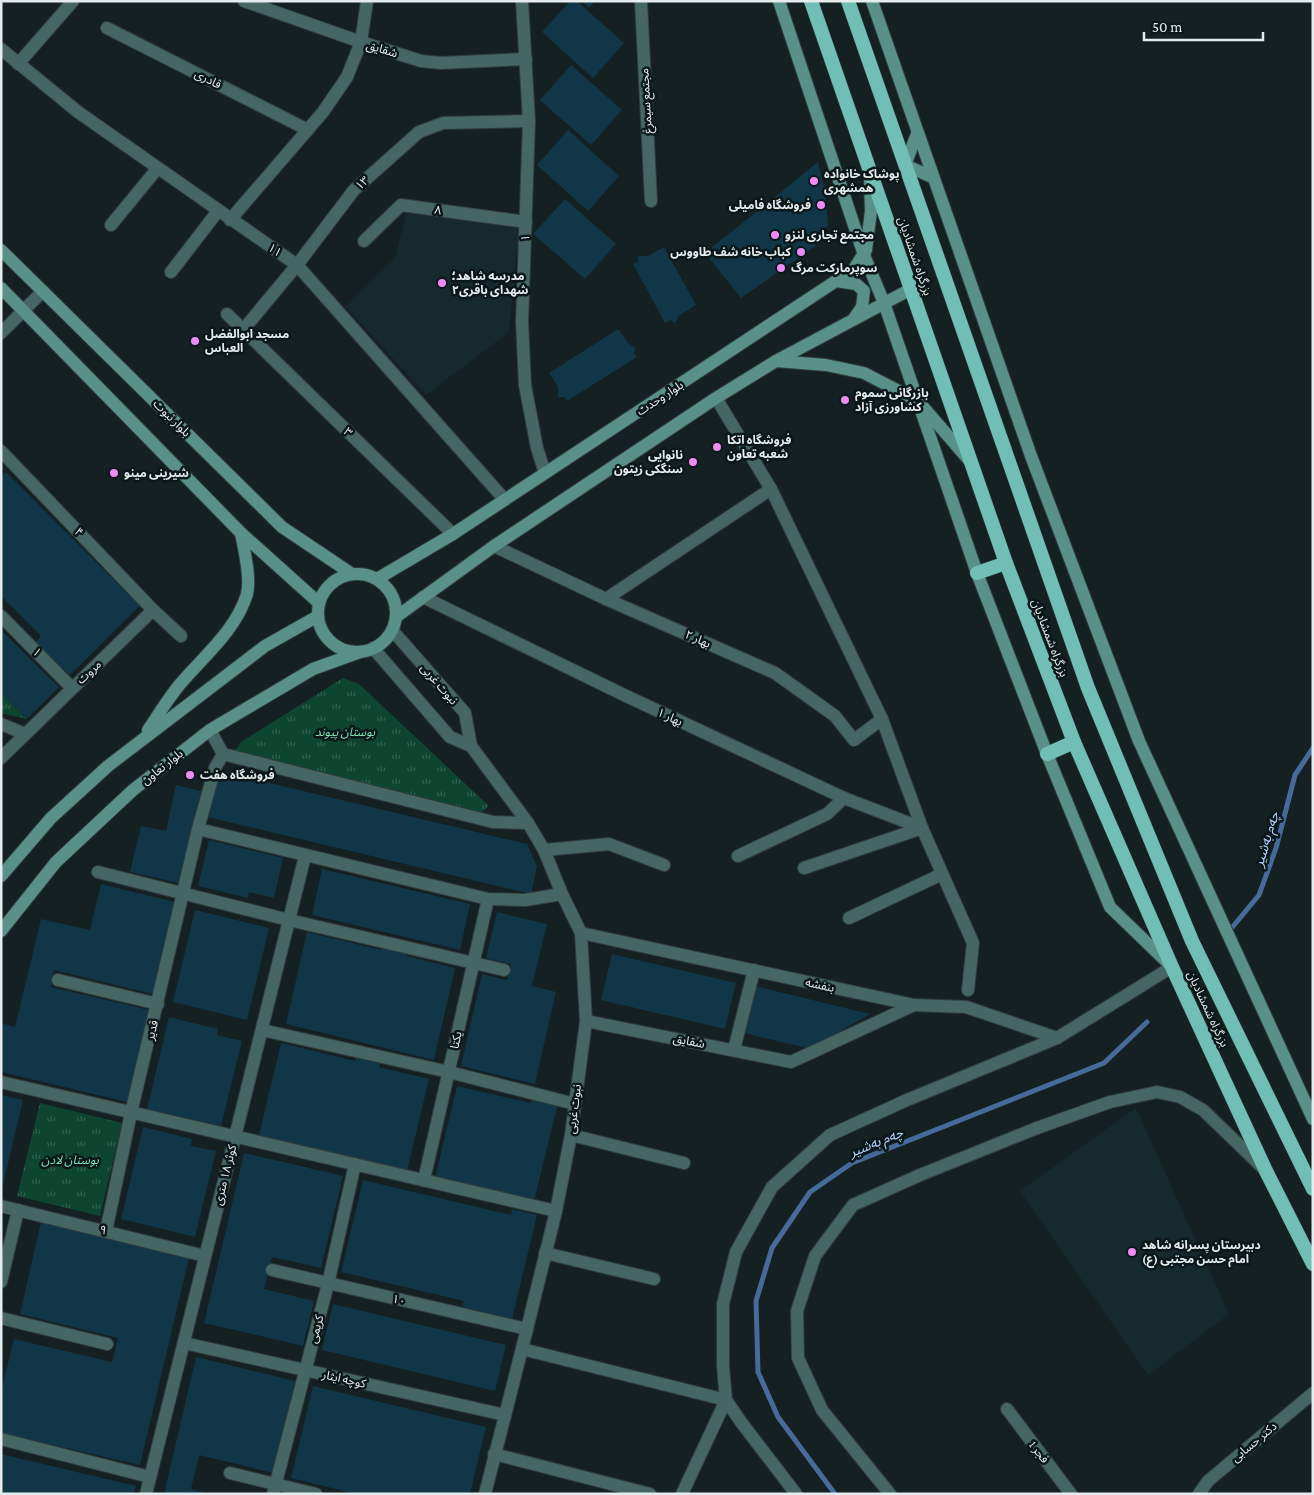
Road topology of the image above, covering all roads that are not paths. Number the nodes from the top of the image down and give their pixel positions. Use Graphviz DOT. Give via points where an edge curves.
graph roads {
  1 [pos="74,1"];
  2 [pos="244,1"];
  3 [pos="367,1"];
  4 [pos="522,1"];
  5 [pos="641,1"];
  6 [pos="779,1"];
  7 [pos="811,1"];
  8 [pos="848,1"];
  9 [pos="872,1"];
  10 [pos="107,28"];
  11 [pos="361,42"];
  12 [pos="1,49"];
  13 [pos="526,59"];
  14 [pos="18,64"];
  15 [pos="529,121"];
  16 [pos="308,130"];
  17 [pos="917,134"];
  18 [pos="905,165"];
  19 [pos="158,169"];
  20 [pos="870,170"];
  21 [pos="932,177"];
  22 [pos="651,201"];
  23 [pos="218,211"];
  24 [pos="230,220"];
  25 [pos="526,222"];
  26 [pos="112,225"];
  27 [pos="364,241"];
  28 [pos="1,250"];
  29 [pos="864,255"];
  30 [pos="297,265"];
  31 [pos="171,272"];
  32 [pos="836,281"];
  33 [pos="1,288"];
  34 [pos="911,289"];
  35 [pos="43,291"];
  36 [pos="884,303"];
  37 [pos="24,310"];
  38 [pos="227,314"];
  39 [pos="853,319"];
  40 [pos="244,330"];
  41 [pos="1,333"];
  42 [pos="776,361"];
  43 [pos="716,398"];
  44 [pos="918,401"];
  45 [pos="2,454"];
  46 [pos="968,459"];
  47 [pos="545,473"];
  48 [pos="771,489"];
  49 [pos="505,500"];
  50 [pos="241,533"];
  51 [pos="454,534"];
  52 [pos="494,546"];
  53 [pos="1006,563"];
  54 [pos="977,573"];
  55 [pos="352,574"];
  56 [pos="377,580"];
  57 [pos="423,597"];
  58 [pos="606,600"];
  59 [pos="318,609"];
  60 [pos="154,610"];
  61 [pos="1,616"];
  62 [pos="396,617"];
  63 [pos="392,630"];
  64 [pos="180,636"];
  65 [pos="373,648"];
  66 [pos="360,652"];
  67 [pos="72,688"];
  68 [pos="882,719"];
  69 [pos="1,724"];
  70 [pos="210,730"];
  71 [pos="24,734"];
  72 [pos="142,739"];
  73 [pos="1074,742"];
  74 [pos="471,746"];
  75 [pos="223,754"];
  76 [pos="1047,754"];
  77 [pos="1,758"];
  78 [pos="844,798"];
  79 [pos="528,823"];
  80 [pos="922,828"];
  81 [pos="198,830"];
  82 [pos="544,850"];
  83 [pos="305,856"];
  84 [pos="738,856"];
  85 [pos="664,865"];
  86 [pos="804,868"];
  87 [pos="98,872"];
  88 [pos="942,874"];
  89 [pos="1,876"];
  90 [pos="184,894"];
  91 [pos="562,894"];
  92 [pos="488,899"];
  93 [pos="849,918"];
  94 [pos="289,920"];
  95 [pos="1,931"];
  96 [pos="580,933"];
  97 [pos="474,963"];
  98 [pos="1172,967"];
  99 [pos="504,970"];
  100 [pos="754,970"];
  101 [pos="58,980"];
  102 [pos="968,990"];
  103 [pos="158,1004"];
  104 [pos="914,1005"];
  105 [pos="586,1020"];
  106 [pos="262,1030"];
  107 [pos="1057,1038"];
  108 [pos="734,1050"];
  109 [pos="449,1072"];
  110 [pos="1,1082"];
  111 [pos="575,1104"];
  112 [pos="131,1112"];
  113 [pos="1313,1119"];
  114 [pos="571,1135"];
  115 [pos="235,1136"];
  116 [pos="684,1163"];
  117 [pos="355,1164"];
  118 [pos="1266,1171"];
  119 [pos="424,1180"];
  120 [pos="1313,1189"];
  121 [pos="1,1206"];
  122 [pos="18,1210"];
  123 [pos="556,1211"];
  124 [pos="106,1231"];
  125 [pos="545,1254"];
  126 [pos="205,1256"];
  127 [pos="1313,1264"];
  128 [pos="272,1270"];
  129 [pos="654,1279"];
  130 [pos="1,1282"];
  131 [pos="328,1284"];
  132 [pos="1,1318"];
  133 [pos="527,1329"];
  134 [pos="184,1343"];
  135 [pos="107,1344"];
  136 [pos="522,1349"];
  137 [pos="305,1370"];
  138 [pos="1313,1393"];
  139 [pos="726,1400"];
  140 [pos="1006,1409"];
  141 [pos="505,1415"];
  142 [pos="1,1439"];
  143 [pos="494,1454"];
  144 [pos="230,1473"];
  145 [pos="150,1477"];
  146 [pos="274,1489"];
  147 [pos="146,1494"];
  148 [pos="316,1494"];
  149 [pos="485,1494"];
  150 [pos="650,1494"];
  151 [pos="682,1494"];
  152 [pos="796,1494"];
  153 [pos="890,1494"];
  154 [pos="1071,1494"];
  155 [pos="1199,1494"];
  1 -- 14 [label="street"];
  2 -- 11 [label="street, شقایق"];
  3 -- 11 [label="street"];
  4 -- 13 [label="street, ۱"];
  5 -- 22 [label="street, مجتمع سیمرغ"];
  6 -- 29 [label="main road"];
  7 -- 20 [label="highway, بزرگراه شمشادیان"];
  8 -- 18 [label="highway, بزرگراه شمشادیان"];
  9 -- 17 [label="main road"];
  10 -- 16 [label="street, قادری"];
  11 -- 13 [label="street, شقایق" via="421,61"];
  11 -- 16 [label="street" via="347,78"];
  12 -- 14 [label="street, ۱۱"];
  13 -- 15 [label="street, ۱"];
  14 -- 19 [label="street, ۱۱"];
  15 -- 25 [label="street, ۱"];
  15 -- 30 [label="street, ۱۳" via="443,123 419,132 354,190"];
  16 -- 24 [label="street"];
  17 -- 18 [label="main road"];
  17 -- 21 [label="main road"];
  18 -- 21 [label="main road"];
  18 -- 120 [label="highway, بزرگراه شمشادیان" via="1088,688 1192,941"];
  19 -- 23 [label="street, ۱۱"];
  19 -- 26 [label="street"];
  20 -- 29 [label="main road" via="871,211"];
  20 -- 34 [label="highway, بزرگراه شمشادیان"];
  21 -- 113 [label="main road" via="1031,456 1139,741"];
  23 -- 24 [label="street, ۱۱"];
  23 -- 31 [label="street"];
  24 -- 30 [label="street, ۱۱"];
  25 -- 27 [label="street, ۸" via="401,205"];
  25 -- 47 [label="street, ۱" via="522,322 525,384"];
  28 -- 35 [label="main road, بلوار نبوت"];
  29 -- 32 [label="main road, بلوار وحدت" via="854,270"];
  29 -- 36 [label="main road"];
  30 -- 40 [label="street, ۱۳"];
  30 -- 49 [label="street, ۱۱"];
  32 -- 39 [label="main road" via="856,284 864,291 862,307"];
  32 -- 47 [label="main road, بلوار وحدت"];
  33 -- 37 [label="main road"];
  34 -- 36 [label="main road"];
  34 -- 46 [label="highway, بزرگراه شمشادیان"];
  35 -- 37 [label="street"];
  35 -- 55 [label="main road, بلوار نبوت" via="282,527"];
  36 -- 39 [label="main road"];
  36 -- 44 [label="main road"];
  37 -- 41 [label="street"];
  37 -- 50 [label="main road"];
  38 -- 40 [label="street, ۳"];
  39 -- 42 [label="main road"];
  40 -- 51 [label="street, ۳"];
  42 -- 43 [label="main road"];
  42 -- 44 [label="main road" via="826,365 864,373"];
  43 -- 48 [label="street"];
  43 -- 52 [label="main road"];
  44 -- 46 [label="main road"];
  44 -- 54 [label="main road"];
  45 -- 60 [label="street, ۴"];
  46 -- 53 [label="highway, بزرگراه شمشادیان"];
  47 -- 49 [label="main road, بلوار وحدت"];
  48 -- 58 [label="street"];
  48 -- 68 [label="street"];
  49 -- 51 [label="main road, بلوار وحدت"];
  50 -- 59 [label="main road"];
  50 -- 72 [label="main road" via="247,592 240,611 224,636 180,684"];
  51 -- 56 [label="main road, بلوار وحدت"];
  52 -- 57 [label="main road"];
  52 -- 58 [label="street, بهار ۲"];
  53 -- 54 [label="highway"];
  53 -- 73 [label="highway, بزرگراه شمشادیان"];
  54 -- 76 [label="main road"];
  55 -- 56 [label="main road"];
  55 -- 59 [label="main road" via="335,580 322,594"];
  56 -- 62 [label="main road" via="392,596"];
  57 -- 62 [label="main road"];
  57 -- 78 [label="street, بهار ۱"];
  58 -- 68 [label="street, بهار ۲" via="775,673 835,716 854,740"];
  59 -- 66 [label="main road" via="327,638 348,651"];
  59 -- 72 [label="main road"];
  60 -- 64 [label="street, ۴"];
  60 -- 67 [label="street, مروت"];
  61 -- 67 [label="street, ۱"];
  62 -- 63 [label="main road"];
  63 -- 65 [label="main road"];
  63 -- 74 [label="street, نبوت غربی" via="465,713"];
  65 -- 66 [label="main road"];
  65 -- 74 [label="street, نبوت غربی" via="450,737"];
  66 -- 70 [label="main road, بلوار تعاون" via="313,669"];
  67 -- 71 [label="street, مروت"];
  68 -- 80 [label="street"];
  69 -- 71 [label="street"];
  70 -- 75 [label="street"];
  70 -- 95 [label="main road, بلوار تعاون" via="133,790 56,862"];
  71 -- 77 [label="street"];
  72 -- 89 [label="main road" via="51,818"];
  73 -- 76 [label="highway"];
  73 -- 98 [label="highway, بزرگراه شمشادیان"];
  74 -- 79 [label="street, نبوت غربی"];
  75 -- 79 [label="street" via="493,822"];
  75 -- 81 [label="street, قدیر" via="215,768"];
  76 -- 98 [label="main road" via="1110,906"];
  78 -- 80 [label="street, بهار ۱"];
  78 -- 84 [label="street" via="827,814"];
  79 -- 82 [label="street, نبوت غربی"];
  80 -- 86 [label="street"];
  80 -- 88 [label="street"];
  81 -- 83 [label="street"];
  81 -- 90 [label="street, قدیر"];
  82 -- 85 [label="street" via="609,844"];
  82 -- 91 [label="street, نبوت غربی"];
  83 -- 92 [label="street"];
  83 -- 94 [label="street, کوثر ۱۸ متری"];
  87 -- 90 [label="street"];
  88 -- 93 [label="street"];
  88 -- 102 [label="street" via="973,943"];
  90 -- 94 [label="street"];
  90 -- 103 [label="street, قدیر"];
  91 -- 92 [label="street" via="525,900"];
  91 -- 96 [label="street, نبوت غربی"];
  92 -- 97 [label="street, یکتا"];
  94 -- 97 [label="street"];
  94 -- 106 [label="street, کوثر ۱۸ متری"];
  96 -- 100 [label="street, بنفشه"];
  96 -- 105 [label="street, نبوت غربی"];
  97 -- 99 [label="street"];
  97 -- 109 [label="street, یکتا"];
  98 -- 107 [label="street"];
  98 -- 118 [label="highway, بزرگراه شمشادیان"];
  100 -- 104 [label="street, بنفشه"];
  100 -- 108 [label="street"];
  101 -- 103 [label="street"];
  103 -- 112 [label="street, قدیر"];
  104 -- 107 [label="street, بنفشه" via="966,1007"];
  104 -- 108 [label="street, شقایق" via="792,1062"];
  105 -- 108 [label="street, شقایق"];
  105 -- 111 [label="street, نبوت غربی"];
  106 -- 109 [label="street"];
  106 -- 115 [label="street, کوثر ۱۸ متری"];
  107 -- 139 [label="street" via="830,1134 772,1187 736,1252 723,1304"];
  109 -- 111 [label="street"];
  109 -- 119 [label="street, یکتا"];
  110 -- 112 [label="street"];
  111 -- 114 [label="street, نبوت غربی"];
  112 -- 115 [label="street"];
  112 -- 124 [label="street, قدیر"];
  114 -- 116 [label="street"];
  114 -- 123 [label="street, نبوت غربی"];
  115 -- 117 [label="street"];
  115 -- 126 [label="street, کوثر ۱۸ متری"];
  117 -- 119 [label="street"];
  117 -- 131 [label="street, کریمی"];
  118 -- 127 [label="highway, بزرگراه شمشادیان"];
  118 -- 153 [label="street" via="1203,1110 1180,1097 1157,1092 1110,1102 1037,1128 853,1205 815,1256 797,1311 798,1358 822,1410"];
  119 -- 123 [label="street"];
  121 -- 122 [label="street, ۹"];
  122 -- 124 [label="street, ۹"];
  122 -- 130 [label="street"];
  123 -- 125 [label="street, نبوت غربی"];
  124 -- 126 [label="street, ۹"];
  125 -- 129 [label="street"];
  125 -- 133 [label="street, نبوت غربی"];
  126 -- 134 [label="street, کوثر ۱۸ متری"];
  128 -- 131 [label="street, ۱۰"];
  131 -- 133 [label="street, ۱۰"];
  131 -- 137 [label="street, کریمی"];
  132 -- 135 [label="street"];
  133 -- 136 [label="street, نبوت غربی"];
  134 -- 137 [label="street, کوچه ایثار"];
  134 -- 145 [label="street, کوثر ۱۸ متری"];
  136 -- 139 [label="street"];
  136 -- 141 [label="street, نبوت غربی"];
  137 -- 141 [label="street, کوچه ایثار"];
  137 -- 146 [label="street, کریمی"];
  138 -- 155 [label="street, دکتر حسابی" via="1208,1480"];
  139 -- 151 [label="street"];
  139 -- 152 [label="street"];
  140 -- 154 [label="street, فجر 1"];
  141 -- 143 [label="street, نبوت غربی"];
  142 -- 145 [label="street"];
  143 -- 149 [label="street, نبوت غربی"];
  143 -- 150 [label="street"];
  144 -- 146 [label="street"];
  145 -- 147 [label="street, کوثر ۱۸ متری"];
  146 -- 148 [label="street"];
}
